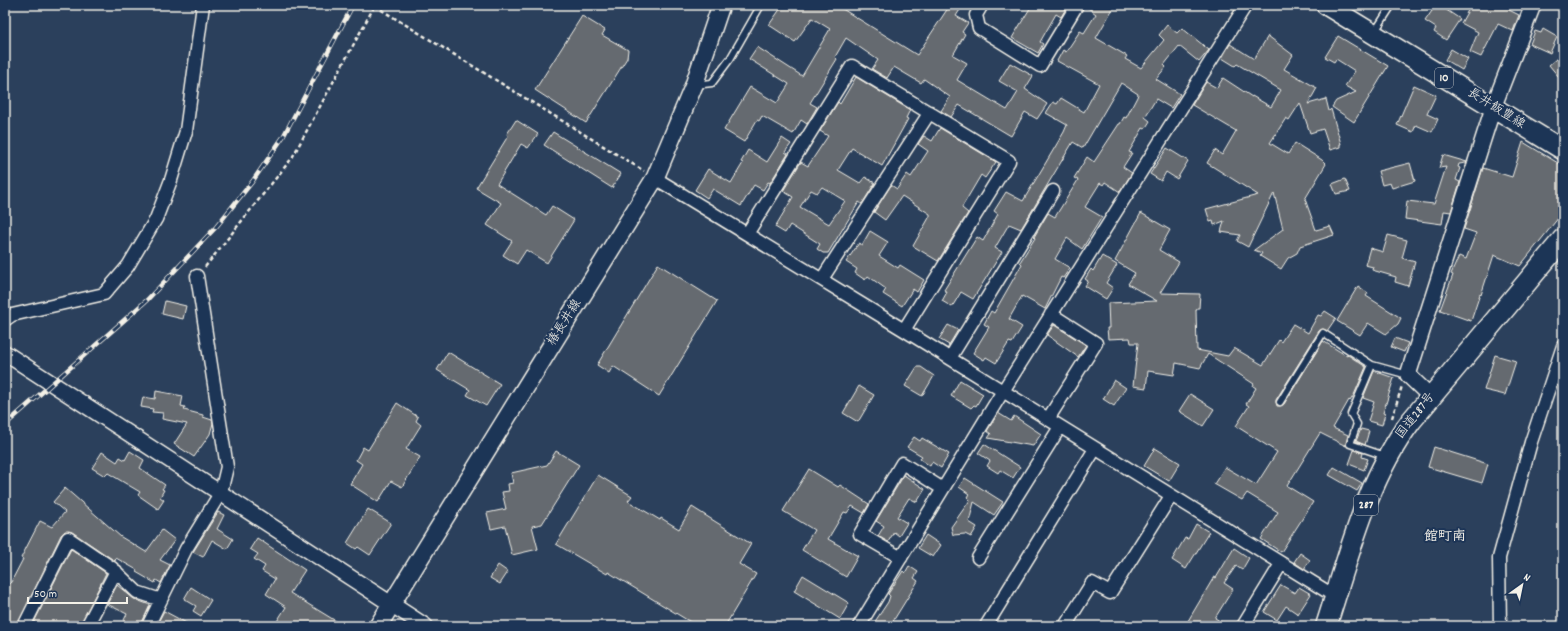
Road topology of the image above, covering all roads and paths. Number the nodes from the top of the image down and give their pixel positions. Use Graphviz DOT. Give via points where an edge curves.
graph roads {
  1 [pos="203,5"];
  2 [pos="375,5"];
  3 [pos="721,5"];
  4 [pos="761,5"];
  5 [pos="982,5"];
  6 [pos="1077,5"];
  7 [pos="1246,5"];
  8 [pos="1326,5"];
  9 [pos="1392,5"];
  10 [pos="1533,5"];
  11 [pos="1373,34"];
  12 [pos="694,85"];
  13 [pos="1493,108"];
  14 [pos="930,112"];
  15 [pos="1563,150"];
  16 [pos="655,178"];
  17 [pos="1053,191"];
  18 [pos="747,234"];
  19 [pos="1563,239"];
  20 [pos="197,276"];
  21 [pos="822,279"];
  22 [pos="1051,314"];
  23 [pos="5,320"];
  24 [pos="904,330"];
  25 [pos="1563,346"];
  26 [pos="5,352"];
  27 [pos="950,358"];
  28 [pos="1372,365"];
  29 [pos="1405,380"];
  30 [pos="1003,391"];
  31 [pos="1431,396"];
  32 [pos="1280,402"];
  33 [pos="1048,419"];
  34 [pos="1392,420"];
  35 [pos="1060,427"];
  36 [pos="1095,449"];
  37 [pos="1387,456"];
  38 [pos="943,489"];
  39 [pos="221,492"];
  40 [pos="1171,496"];
  41 [pos="900,558"];
  42 [pos="978,558"];
  43 [pos="1281,564"];
  44 [pos="116,571"];
  45 [pos="1336,597"];
  46 [pos="161,600"];
  47 [pos="391,604"];
  48 [pos="24,626"];
  49 [pos="87,626"];
  50 [pos="148,626"];
  51 [pos="378,626"];
  52 [pos="425,626"];
  53 [pos="859,626"];
  54 [pos="986,626"];
  55 [pos="1065,626"];
  56 [pos="1243,626"];
  57 [pos="1326,626"];
  58 [pos="1500,626"];
  1 -- 23 [label="street" via="184,138 156,219 128,266 104,294 12,315"];
  2 -- 16 [label="path"];
  2 -- 20 [label="path" via="292,158"];
  3 -- 12 [label="main road, 椿長井線"];
  4 -- 12 [label="lane" via="730,59 712,83"];
  5 -- 6 [label="street" via="976,16 979,28 1040,66"];
  7 -- 22 [label="street"];
  8 -- 11 [label="main road, 長井飯豊線 / 10"];
  9 -- 11 [label="lane"];
  10 -- 13 [label="street"];
  11 -- 13 [label="main road, 長井飯豊線 / 10"];
  12 -- 16 [label="main road, 椿長井線"];
  13 -- 15 [label="main road, 長井飯豊線 / 10"];
  13 -- 29 [label="street"];
  14 -- 18 [label="street" via="852,66"];
  14 -- 21 [label="street"];
  14 -- 24 [label="street" via="1009,161"];
  16 -- 18 [label="street"];
  16 -- 47 [label="main road, 椿長井線"];
  17 -- 27 [label="street"];
  18 -- 21 [label="street"];
  19 -- 31 [label="highway, 国道287号 / 287"];
  20 -- 39 [label="street" via="227,467"];
  21 -- 24 [label="street"];
  22 -- 30 [label="street"];
  22 -- 33 [label="street" via="1096,343"];
  24 -- 27 [label="street"];
  25 -- 58 [label="street" via="1531,442 1499,558"];
  26 -- 39 [label="street"];
  27 -- 30 [label="street"];
  28 -- 29 [label="lane"];
  28 -- 32 [label="lane" via="1323,333"];
  28 -- 37 [label="lane" via="1351,414 1357,424 1350,444"];
  29 -- 31 [label="street"];
  29 -- 34 [label="path"];
  30 -- 33 [label="street"];
  30 -- 38 [label="street"];
  31 -- 37 [label="highway, 国道287号 / 287"];
  33 -- 35 [label="street"];
  35 -- 36 [label="street"];
  35 -- 42 [label="street"];
  36 -- 40 [label="street"];
  36 -- 54 [label="street"];
  37 -- 45 [label="highway, 国道287号 / 287" via="1369,496"];
  38 -- 41 [label="street"];
  38 -- 41 [label="street" via="902,463 860,534"];
  39 -- 46 [label="street" via="186,549"];
  39 -- 47 [label="street"];
  40 -- 43 [label="street"];
  40 -- 55 [label="street" via="1110,593 1092,583"];
  41 -- 53 [label="street"];
  43 -- 45 [label="street"];
  43 -- 56 [label="street"];
  44 -- 46 [label="street" via="137,592"];
  44 -- 48 [label="street" via="68,538"];
  44 -- 49 [label="street"];
  45 -- 57 [label="highway, 国道287号 / 287"];
  46 -- 50 [label="street"];
  47 -- 51 [label="main road, 椿長井線"];
  47 -- 52 [label="street"];
}
